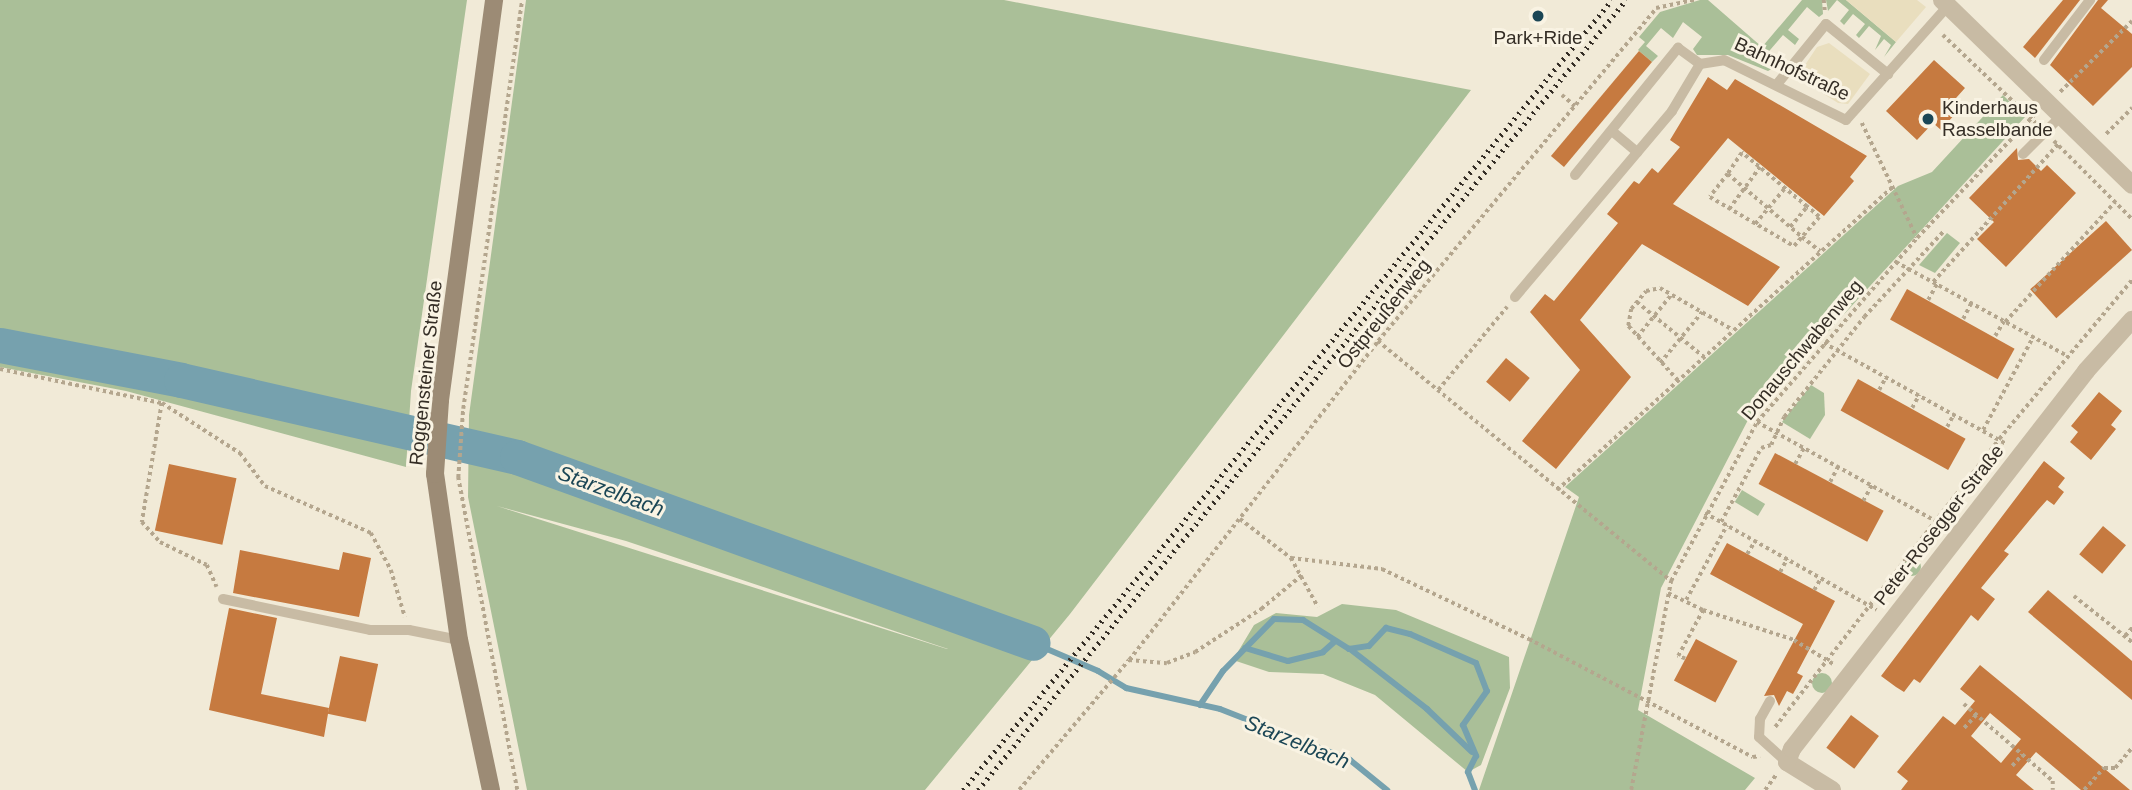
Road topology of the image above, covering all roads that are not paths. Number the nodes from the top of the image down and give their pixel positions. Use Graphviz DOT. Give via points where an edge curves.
graph roads {
  1 [pos="494,0"];
  2 [pos="2090,0"];
  3 [pos="1951,4"];
  4 [pos="2044,60"];
  5 [pos="1700,64"];
  6 [pos="1888,74"];
  7 [pos="1778,83"];
  8 [pos="2057,108"];
  9 [pos="1612,131"];
  10 [pos="1636,152"];
  11 [pos="2023,154"];
  12 [pos="1575,175"];
  13 [pos="2132,185"];
  14 [pos="1514,297"];
  15 [pos="2132,320"];
  16 [pos="223,599"];
  17 [pos="459,640"];
  18 [pos="1770,701"];
  19 [pos="1781,757"];
  20 [pos="491,790"];
  21 [pos="1832,790"];
  1 -- 17 [label="street, Roggensteiner Straße" via="440,400 435,474"];
  2 -- 4 [label="lane"];
  3 -- 6 [label="lane, Bahnhofstraße"];
  3 -- 8 [label="street, Bahnhofstraße"];
  5 -- 7 [label="lane, Bahnhofstraße" via="1718,59"];
  5 -- 9 [label="lane, Bahnhofstraße" via="1678,48"];
  5 -- 10 [label="lane" via="1672,111"];
  6 -- 7 [label="lane, Bahnhofstraße" via="1846,120"];
  6 -- 7 [label="lane" via="1826,24"];
  8 -- 11 [label="lane"];
  8 -- 13 [label="street, Bahnhofstraße"];
  9 -- 10 [label="lane"];
  9 -- 12 [label="lane"];
  10 -- 14 [label="lane"];
  15 -- 19 [label="street, Peter-Rosegger-Straße" via="2086,371"];
  16 -- 17 [label="lane" via="370,630 409,630"];
  17 -- 20 [label="street, Roggensteiner Straße"];
  18 -- 19 [label="lane" via="1758,729 1763,743"];
  19 -- 21 [label="street"];
}
